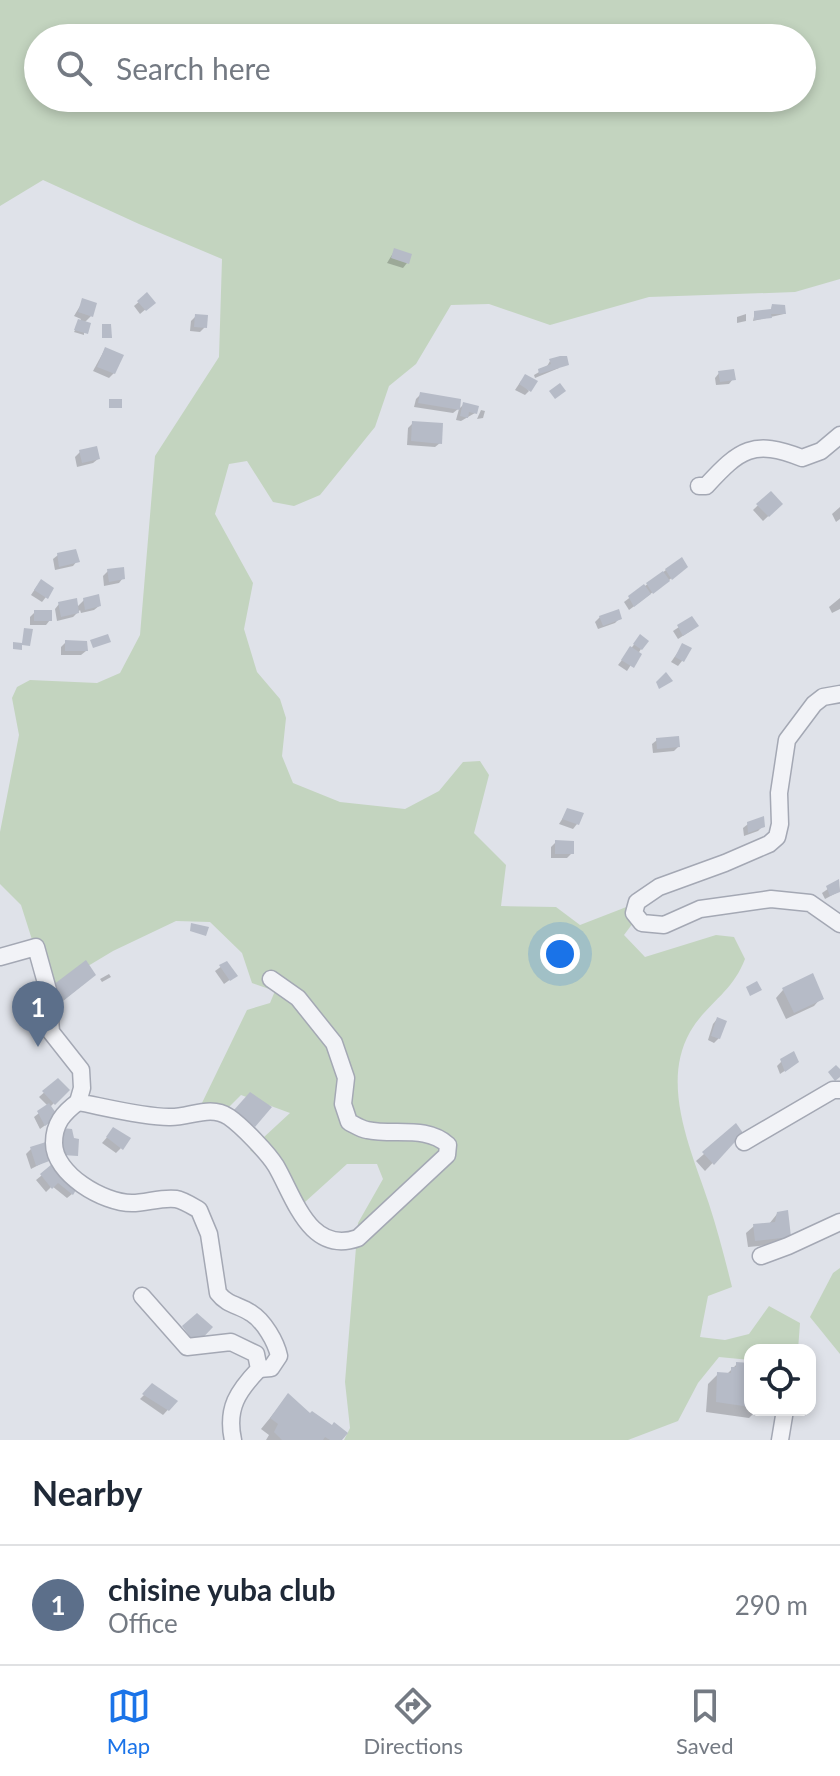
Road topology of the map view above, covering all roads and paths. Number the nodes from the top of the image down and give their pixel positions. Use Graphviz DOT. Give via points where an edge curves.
graph roads {
  1 [pos="840,435"];
  2 [pos="699,486"];
  3 [pos="840,694"];
  4 [pos="840,924"];
  5 [pos="0,957"];
  6 [pos="271,979"];
  7 [pos="840,1090"];
  8 [pos="78,1102"];
  9 [pos="744,1142"];
  10 [pos="840,1222"];
  11 [pos="761,1256"];
  12 [pos="142,1296"];
  13 [pos="259,1369"];
  14 [pos="784,1416"];
  15 [pos="233,1440"];
  16 [pos="780,1440"];
  1 -- 2 [label="street" via="802,458 777,448 752,449 729,462 706,486"];
  3 -- 4 [label="street" via="814,704 787,740 777,837 659,887 637,902 634,913 642,923 664,925 700,909 771,899 810,903"];
  5 -- 8 [label="street" via="36,947 48,990 51,1032 81,1070"];
  6 -- 8 [label="street" via="298,998 334,1043 346,1078 343,1104 349,1122 366,1130 421,1133 448,1145 447,1155 358,1238 336,1243 320,1237 291,1199 274,1164 227,1115 202,1111 170,1118"];
  7 -- 9 [label="street"];
  8 -- 13 [label="street" via="66,1110 54,1133 54,1152 61,1165 104,1198 129,1203 176,1199 199,1210 209,1234 218,1293 254,1314 276,1343 279,1356 271,1368"];
  10 -- 11 [label="street"];
  12 -- 13 [label="street" via="187,1347 231,1342 256,1354"];
  13 -- 15 [label="street" via="240,1389 232,1410"];
  14 -- 16 [label="street"];
}
